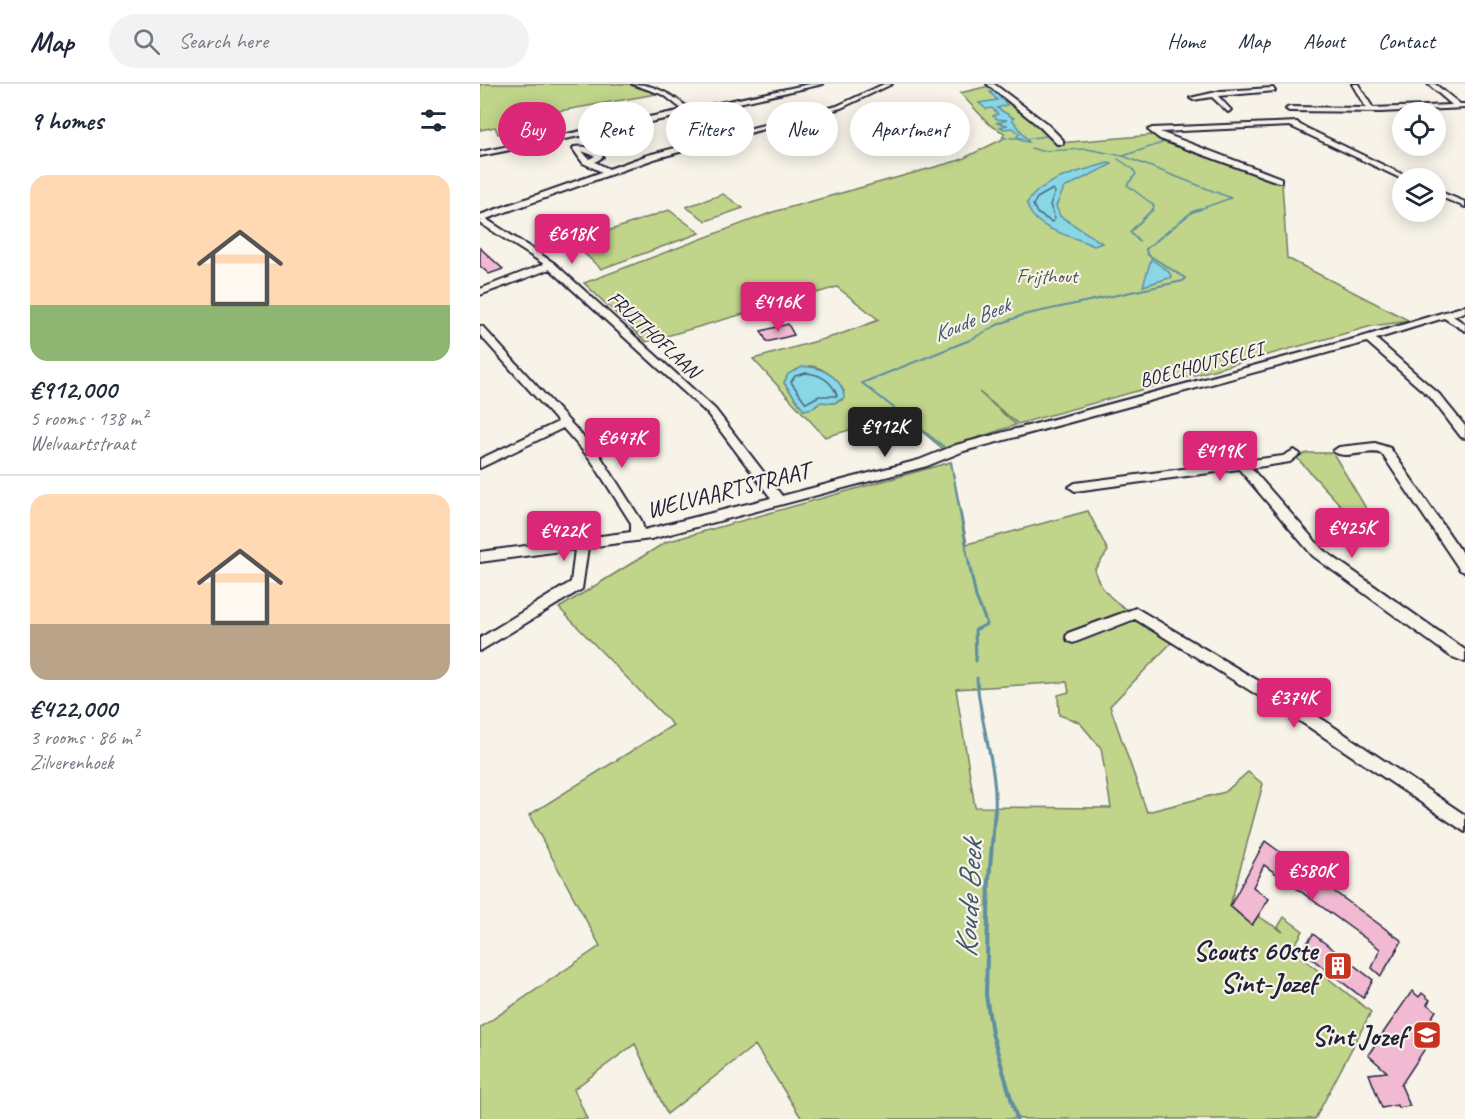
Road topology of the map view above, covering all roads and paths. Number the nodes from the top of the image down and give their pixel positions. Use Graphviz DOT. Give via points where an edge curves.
graph roads {
  1 [pos="635,84"];
  2 [pos="820,84"];
  3 [pos="889,84"];
  4 [pos="990,84"];
  5 [pos="1354,84"];
  6 [pos="1431,84"];
  7 [pos="777,85"];
  8 [pos="786,91"];
  9 [pos="1213,94"];
  10 [pos="1278,97"];
  11 [pos="1192,98"];
  12 [pos="677,102"];
  13 [pos="734,102"];
  14 [pos="1461,106"];
  15 [pos="1228,110"];
  16 [pos="1371,110"];
  17 [pos="666,117"];
  18 [pos="1295,122"];
  19 [pos="1060,142"];
  20 [pos="480,154"];
  21 [pos="591,161"];
  22 [pos="1392,171"];
  23 [pos="609,172"];
  24 [pos="1278,180"];
  25 [pos="1446,196"];
  26 [pos="1465,205"];
  27 [pos="480,218"];
  28 [pos="551,265"];
  29 [pos="480,292"];
  30 [pos="1465,309"];
  31 [pos="1446,315"];
  32 [pos="1465,328"];
  33 [pos="480,329"];
  34 [pos="1369,338"];
  35 [pos="565,423"];
  36 [pos="1465,434"];
  37 [pos="1339,451"];
  38 [pos="947,453"];
  39 [pos="1294,454"];
  40 [pos="480,464"];
  41 [pos="1241,464"];
  42 [pos="1075,487"];
  43 [pos="779,501"];
  44 [pos="638,535"];
  45 [pos="582,543"];
  46 [pos="480,557"];
  47 [pos="1465,567"];
  48 [pos="1073,636"];
  49 [pos="480,645"];
  50 [pos="1465,656"];
  51 [pos="1465,824"];
  1 -- 12 [label="street" via="666,94"];
  2 -- 8 [label="street"];
  3 -- 23 [label="street" via="839,107 689,146"];
  4 -- 19 [label="street"];
  5 -- 16 [label="street"];
  6 -- 14 [label="street"];
  7 -- 8 [label="street"];
  8 -- 13 [label="street"];
  9 -- 10 [label="street"];
  9 -- 11 [label="street"];
  9 -- 15 [label="street"];
  10 -- 16 [label="street"];
  10 -- 18 [label="street"];
  14 -- 16 [label="street"];
  17 -- 20 [label="street"];
  18 -- 22 [label="street" via="1306,131"];
  18 -- 24 [label="street" via="1152,130"];
  21 -- 23 [label="street"];
  23 -- 27 [label="street"];
  25 -- 26 [label="street"];
  27 -- 28 [label="street, FRUITHOFLAAN"];
  28 -- 29 [label="street"];
  28 -- 43 [label="street, FRUITHOFLAAN" via="711,411"];
  30 -- 31 [label="street, BOECHOUTSELEI"];
  31 -- 32 [label="street"];
  31 -- 34 [label="street, BOECHOUTSELEI"];
  33 -- 35 [label="street"];
  34 -- 36 [label="street" via="1435,396"];
  34 -- 38 [label="street, BOECHOUTSELEI"];
  35 -- 40 [label="street"];
  35 -- 44 [label="street" via="608,474 637,523"];
  37 -- 47 [label="street" via="1375,447 1386,451"];
  38 -- 43 [label="street, WELVAARTSTRAAT" via="923,463"];
  39 -- 41 [label="street" via="1286,459"];
  41 -- 42 [label="street"];
  41 -- 50 [label="street" via="1318,553"];
  43 -- 44 [label="street, WELVAARTSTRAAT"];
  44 -- 45 [label="street, WELVAARTSTRAAT"];
  45 -- 46 [label="street, WELVAARTSTRAAT"];
  45 -- 49 [label="street" via="577,585"];
  48 -- 51 [label="street" via="1136,613 1314,722"];
}
